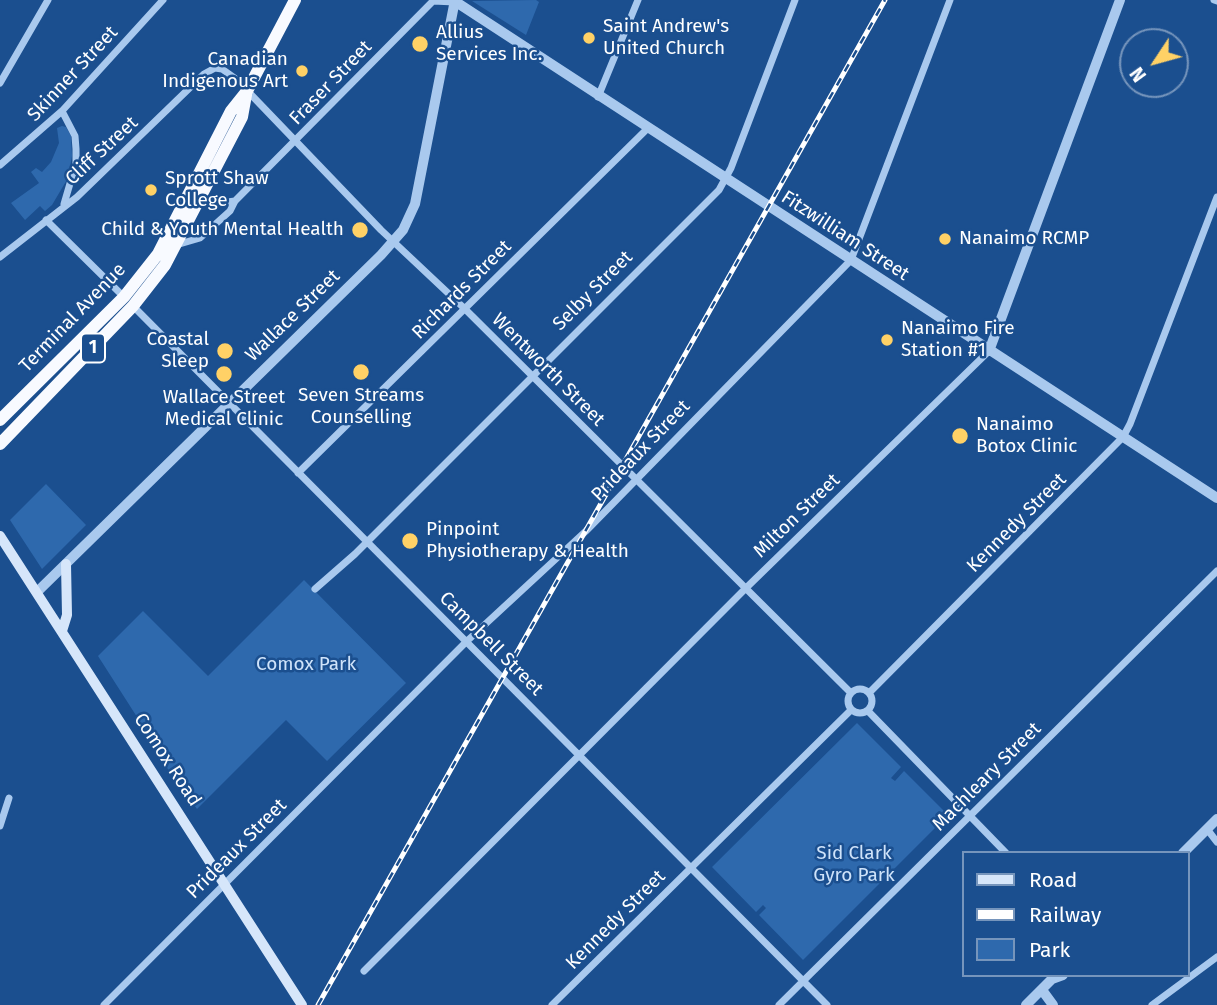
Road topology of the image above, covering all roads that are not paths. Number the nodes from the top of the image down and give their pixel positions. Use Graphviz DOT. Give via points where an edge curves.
graph roads {
  1 [pos="48,0"];
  2 [pos="163,0"];
  3 [pos="295,0"];
  4 [pos="638,0"];
  5 [pos="795,0"];
  6 [pos="950,0"];
  7 [pos="1121,0"];
  8 [pos="455,1"];
  9 [pos="222,69"];
  10 [pos="0,83"];
  11 [pos="247,90"];
  12 [pos="598,97"];
  13 [pos="62,111"];
  14 [pos="648,129"];
  15 [pos="294,143"];
  16 [pos="0,165"];
  17 [pos="725,179"];
  18 [pos="201,197"];
  19 [pos="1217,197"];
  20 [pos="235,201"];
  21 [pos="64,205"];
  22 [pos="46,220"];
  23 [pos="394,241"];
  24 [pos="176,245"];
  25 [pos="0,257"];
  26 [pos="850,261"];
  27 [pos="128,302"];
  28 [pos="465,309"];
  29 [pos="989,351"];
  30 [pos="531,375"];
  31 [pos="229,403"];
  32 [pos="0,420"];
  33 [pos="1123,437"];
  34 [pos="0,444"];
  35 [pos="299,473"];
  36 [pos="636,480"];
  37 [pos="1217,498"];
  38 [pos="0,536"];
  39 [pos="366,542"];
  40 [pos="66,564"];
  41 [pos="1217,571"];
  42 [pos="315,589"];
  43 [pos="745,589"];
  44 [pos="37,592"];
  45 [pos="62,631"];
  46 [pos="466,642"];
  47 [pos="851,693"];
  48 [pos="869,693"];
  49 [pos="851,710"];
  50 [pos="867,711"];
  51 [pos="579,754"];
  52 [pos="9,798"];
  53 [pos="968,817"];
  54 [pos="1217,819"];
  55 [pos="0,826"];
  56 [pos="1208,829"];
  57 [pos="1217,842"];
  58 [pos="1004,851"];
  59 [pos="1184,851"];
  60 [pos="691,867"];
  61 [pos="223,885"];
  62 [pos="1217,957"];
  63 [pos="364,971"];
  64 [pos="1053,977"];
  65 [pos="803,981"];
  66 [pos="1042,990"];
  67 [pos="104,1005"];
  68 [pos="302,1005"];
  69 [pos="552,1005"];
  70 [pos="779,1005"];
  71 [pos="827,1005"];
  72 [pos="1026,1005"];
  73 [pos="1053,1005"];
  74 [pos="1152,1005"];
  1 -- 10 [label="street"];
  2 -- 13 [label="street, Skinner Street"];
  3 -- 11 [label="highway, Terminal Avenue / 1"];
  4 -- 12 [label="street"];
  5 -- 17 [label="street, Selby Street"];
  6 -- 26 [label="street, Prideaux Street"];
  7 -- 29 [label="street, Milton Street"];
  8 -- 12 [label="street, Fitzwilliam Street"];
  8 -- 15 [label="street, Fraser Street" via="433,1"];
  8 -- 23 [label="street, Wallace Street" via="415,204"];
  9 -- 11 [label="street, Wentworth Street"];
  9 -- 21 [label="street, Cliff Street" via="204,74 128,152"];
  11 -- 15 [label="street, Wentworth Street"];
  11 -- 18 [label="highway, Terminal Avenue / 1" via="242,117"];
  11 -- 27 [label="highway, Terminal Avenue / 1" via="230,111 158,254"];
  12 -- 14 [label="street, Fitzwilliam Street"];
  13 -- 16 [label="street, Skinner Street"];
  13 -- 21 [label="street" via="75,136 76,149"];
  14 -- 17 [label="street, Fitzwilliam Street"];
  14 -- 28 [label="street, Richards Street"];
  15 -- 20 [label="street, Fraser Street"];
  15 -- 23 [label="street, Wentworth Street"];
  17 -- 26 [label="street, Fitzwilliam Street"];
  17 -- 30 [label="street, Selby Street"];
  18 -- 20 [label="street" via="213,204"];
  18 -- 24 [label="highway, Terminal Avenue / 1"];
  19 -- 33 [label="street, Kennedy Street"];
  20 -- 24 [label="street, Fraser Street" via="200,238"];
  21 -- 22 [label="street, Cliff Street"];
  22 -- 25 [label="street, Cliff Street"];
  22 -- 27 [label="street, Campbell Street"];
  23 -- 28 [label="street, Wentworth Street"];
  23 -- 31 [label="street, Wallace Street"];
  24 -- 27 [label="highway, Terminal Avenue / 1" via="166,265"];
  26 -- 29 [label="street, Fitzwilliam Street"];
  26 -- 36 [label="street, Prideaux Street"];
  27 -- 31 [label="street, Campbell Street"];
  27 -- 32 [label="highway, Terminal Avenue / 1"];
  27 -- 34 [label="highway, Terminal Avenue / 1"];
  28 -- 30 [label="street, Wentworth Street"];
  28 -- 35 [label="street, Richards Street"];
  29 -- 33 [label="street, Fitzwilliam Street"];
  29 -- 43 [label="street, Milton Street"];
  30 -- 36 [label="street, Wentworth Street"];
  30 -- 39 [label="street, Selby Street"];
  31 -- 35 [label="street, Campbell Street"];
  31 -- 40 [label="street, Wallace Street"];
  33 -- 37 [label="street, Fitzwilliam Street"];
  33 -- 48 [label="street, Kennedy Street"];
  35 -- 39 [label="street, Campbell Street"];
  36 -- 43 [label="street, Wentworth Street"];
  36 -- 46 [label="street, Prideaux Street"];
  38 -- 44 [label="main road, Comox Road"];
  39 -- 42 [label="street, Selby Street"];
  39 -- 46 [label="street, Campbell Street"];
  40 -- 44 [label="street, Wallace Street"];
  40 -- 45 [label="main road" via="67,615"];
  41 -- 53 [label="street, Machleary Street"];
  43 -- 47 [label="street, Wentworth Street"];
  43 -- 51 [label="street, Milton Street"];
  44 -- 45 [label="main road, Comox Road"];
  45 -- 61 [label="main road, Comox Road"];
  46 -- 51 [label="street, Campbell Street"];
  46 -- 61 [label="street, Prideaux Street"];
  47 -- 48 [label="street" via="859,689"];
  47 -- 49 [label="street"];
  48 -- 50 [label="street" via="872,701"];
  49 -- 50 [label="street"];
  49 -- 60 [label="street, Kennedy Street"];
  50 -- 53 [label="street"];
  51 -- 60 [label="street, Campbell Street"];
  51 -- 63 [label="street, Milton Street"];
  52 -- 55 [label="street"];
  53 -- 58 [label="street"];
  53 -- 65 [label="street, Machleary Street"];
  54 -- 56 [label="street"];
  56 -- 57 [label="street"];
  56 -- 59 [label="street"];
  60 -- 65 [label="street, Campbell Street"];
  60 -- 69 [label="street, Kennedy Street"];
  61 -- 67 [label="street, Prideaux Street"];
  61 -- 68 [label="main road, Comox Road"];
  62 -- 74 [label="street"];
  64 -- 66 [label="street"];
  65 -- 70 [label="street, Machleary Street"];
  65 -- 71 [label="street, Campbell Street"];
  66 -- 72 [label="street"];
  66 -- 73 [label="street"];
}
